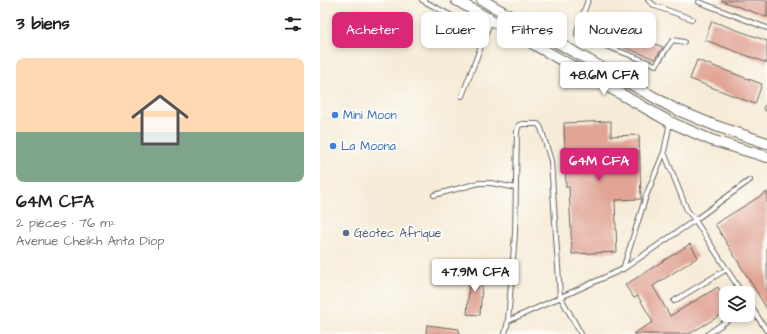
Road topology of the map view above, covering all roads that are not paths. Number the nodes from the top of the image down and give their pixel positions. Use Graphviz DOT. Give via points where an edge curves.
graph roads {
  1 [pos="422,0"];
  2 [pos="456,0"];
  3 [pos="482,0"];
  4 [pos="588,0"];
  5 [pos="648,0"];
  6 [pos="699,2"];
  7 [pos="444,12"];
  8 [pos="491,20"];
  9 [pos="692,20"];
  10 [pos="489,25"];
  11 [pos="767,28"];
  12 [pos="684,42"];
  13 [pos="480,48"];
  14 [pos="462,96"];
  15 [pos="670,122"];
  16 [pos="767,143"];
  17 [pos="664,152"];
  18 [pos="767,157"];
  19 [pos="750,180"];
  20 [pos="516,188"];
  21 [pos="434,195"];
  22 [pos="695,220"];
  23 [pos="623,269"];
  24 [pos="727,269"];
  25 [pos="738,286"];
  26 [pos="560,296"];
  27 [pos="674,301"];
  28 [pos="755,313"];
  29 [pos="508,321"];
  30 [pos="725,322"];
  31 [pos="767,331"];
  32 [pos="505,334"];
  33 [pos="581,334"];
  34 [pos="708,334"];
  1 -- 7 [label="lane"];
  2 -- 8 [label="street"];
  3 -- 16 [label="street" via="675,109"];
  4 -- 12 [label="lane" via="577,31 578,35 656,65 673,40"];
  5 -- 9 [label="lane" via="655,6"];
  6 -- 11 [label="lane"];
  8 -- 10 [label="lane"];
  8 -- 15 [label="street"];
  13 -- 14 [label="lane"];
  15 -- 17 [label="lane"];
  15 -- 18 [label="street" via="711,140"];
  17 -- 22 [label="lane" via="686,210"];
  17 -- 23 [label="lane" via="646,196"];
  19 -- 22 [label="lane"];
  20 -- 21 [label="lane" via="491,182"];
  20 -- 26 [label="lane" via="519,125 538,124 551,161"];
  20 -- 29 [label="lane" via="516,234"];
  22 -- 23 [label="lane"];
  22 -- 24 [label="lane"];
  23 -- 26 [label="lane"];
  24 -- 25 [label="lane"];
  24 -- 27 [label="lane"];
  26 -- 29 [label="lane"];
  26 -- 33 [label="lane"];
  28 -- 31 [label="lane"];
  29 -- 32 [label="lane"];
  30 -- 34 [label="lane"];
}
